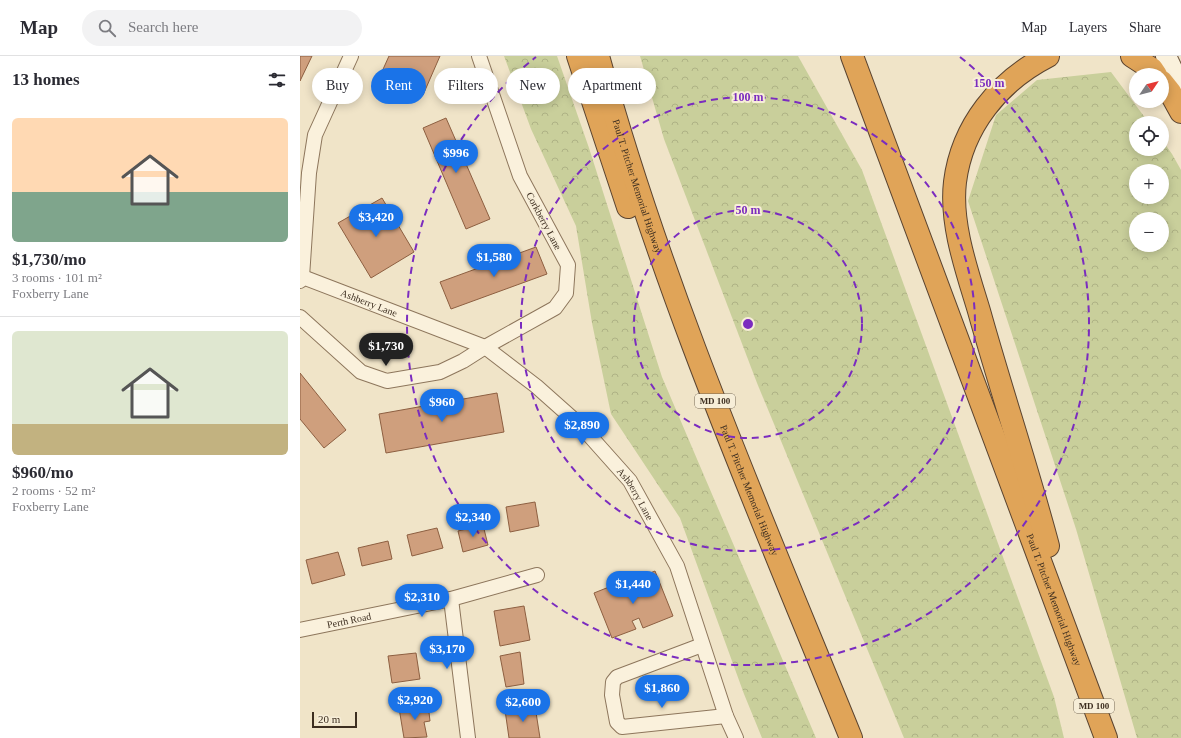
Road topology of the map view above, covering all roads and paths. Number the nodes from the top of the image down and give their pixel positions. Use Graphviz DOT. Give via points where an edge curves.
graph roads {
  1 [pos="351,56"];
  2 [pos="479,56"];
  3 [pos="578,56"];
  4 [pos="598,56"];
  5 [pos="852,56"];
  6 [pos="1132,56"];
  7 [pos="1166,56"];
  8 [pos="1047,57"];
  9 [pos="1150,68"];
  10 [pos="1181,88"];
  11 [pos="1169,91"];
  12 [pos="1181,112"];
  13 [pos="301,278"];
  14 [pos="300,317"];
  15 [pos="485,347"];
  16 [pos="717,407"];
  17 [pos="537,576"];
  18 [pos="451,599"];
  19 [pos="300,630"];
  20 [pos="702,645"];
  21 [pos="1083,674"];
  22 [pos="726,716"];
  23 [pos="468,738"];
  24 [pos="736,738"];
  25 [pos="851,738"];
  26 [pos="1106,738"];
  1 -- 13 [label="street" via="315,135 309,173"];
  2 -- 15 [label="street, Corkberry Lane" via="520,176 568,266 566,293 554,308"];
  3 -- 16 [label="highway" via="642,247"];
  4 -- 16 [label="highway, Paul T. Pitcher Memorial Highway / MD 100" via="654,240"];
  5 -- 21 [label="highway, Paul T. Pitcher Memorial Highway / MD 100"];
  6 -- 9 [label="highway"];
  7 -- 10 [label="main road"];
  8 -- 21 [label="highway" via="1012,80 991,99 973,126 962,152 955,182 955,210 961,248 1038,506"];
  11 -- 12 [label="highway"];
  13 -- 15 [label="street, Ashberry Lane"];
  14 -- 15 [label="street, Corkberry Lane" via="361,372 387,381 440,372"];
  15 -- 20 [label="street, Ashberry Lane" via="536,386 581,426 630,481 677,566"];
  16 -- 25 [label="highway, Paul T. Pitcher Memorial Highway / MD 100"];
  17 -- 18 [label="street, Perth Road"];
  18 -- 19 [label="street, Perth Road"];
  18 -- 23 [label="street"];
  20 -- 22 [label="street, Ashberry Lane"];
  20 -- 22 [label="street" via="617,677 613,682 612,695 617,722 622,727"];
  21 -- 26 [label="highway, Paul T. Pitcher Memorial Highway / MD 100"];
  22 -- 24 [label="street, Ashberry Lane"];
}
